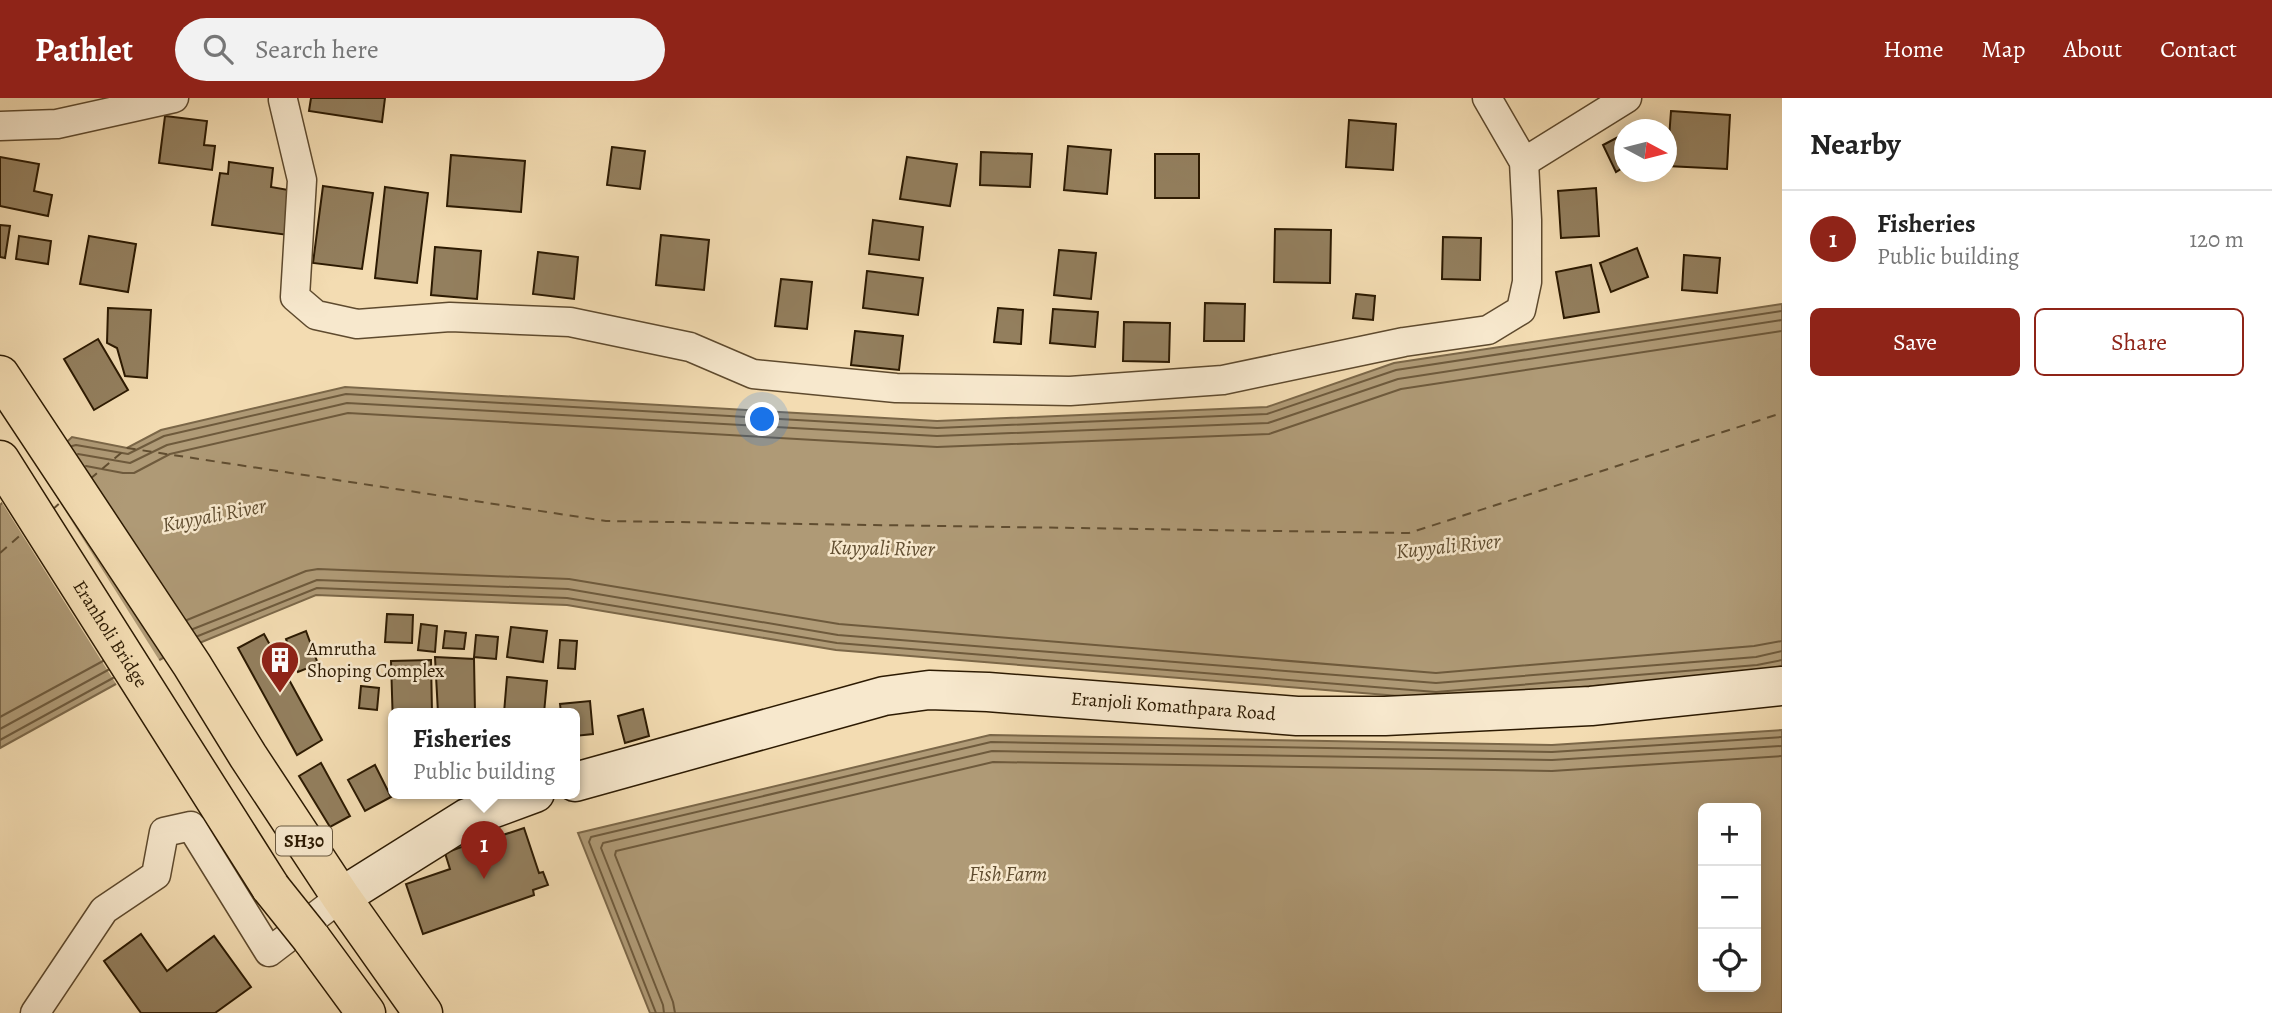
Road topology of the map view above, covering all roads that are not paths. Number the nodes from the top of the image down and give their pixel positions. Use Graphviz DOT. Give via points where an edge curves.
graph roads {
  1 [pos="174,98"];
  2 [pos="1487,98"];
  3 [pos="1627,98"];
  4 [pos="278,99"];
  5 [pos="0,125"];
  6 [pos="1524,162"];
  7 [pos="0,375"];
  8 [pos="0,460"];
  9 [pos="1782,686"];
  10 [pos="580,781"];
  11 [pos="519,799"];
  12 [pos="341,897"];
  13 [pos="35,1013"];
  14 [pos="366,1013"];
  15 [pos="423,1013"];
  1 -- 5 [label="street" via="57,124"];
  2 -- 6 [label="street"];
  3 -- 6 [label="street"];
  4 -- 6 [label="street" via="302,180 295,297 316,315 357,324 450,317 570,322 690,347 753,374 897,388 1070,391 1223,380 1404,342 1488,331 1521,310 1527,282"];
  7 -- 12 [label="main road, SH30"];
  8 -- 14 [label="main road, Eranholi Bridge / SH30, bridge" via="220,811 271,888"];
  9 -- 10 [label="main road, Eranjoli Komathpara Road" via="1591,706 1385,716 1297,716 929,690 884,696"];
  11 -- 12 [label="main road" via="467,818"];
  12 -- 13 [label="street" via="269,952 191,826 164,832 156,875 104,910"];
  12 -- 15 [label="main road, SH30"];
}
